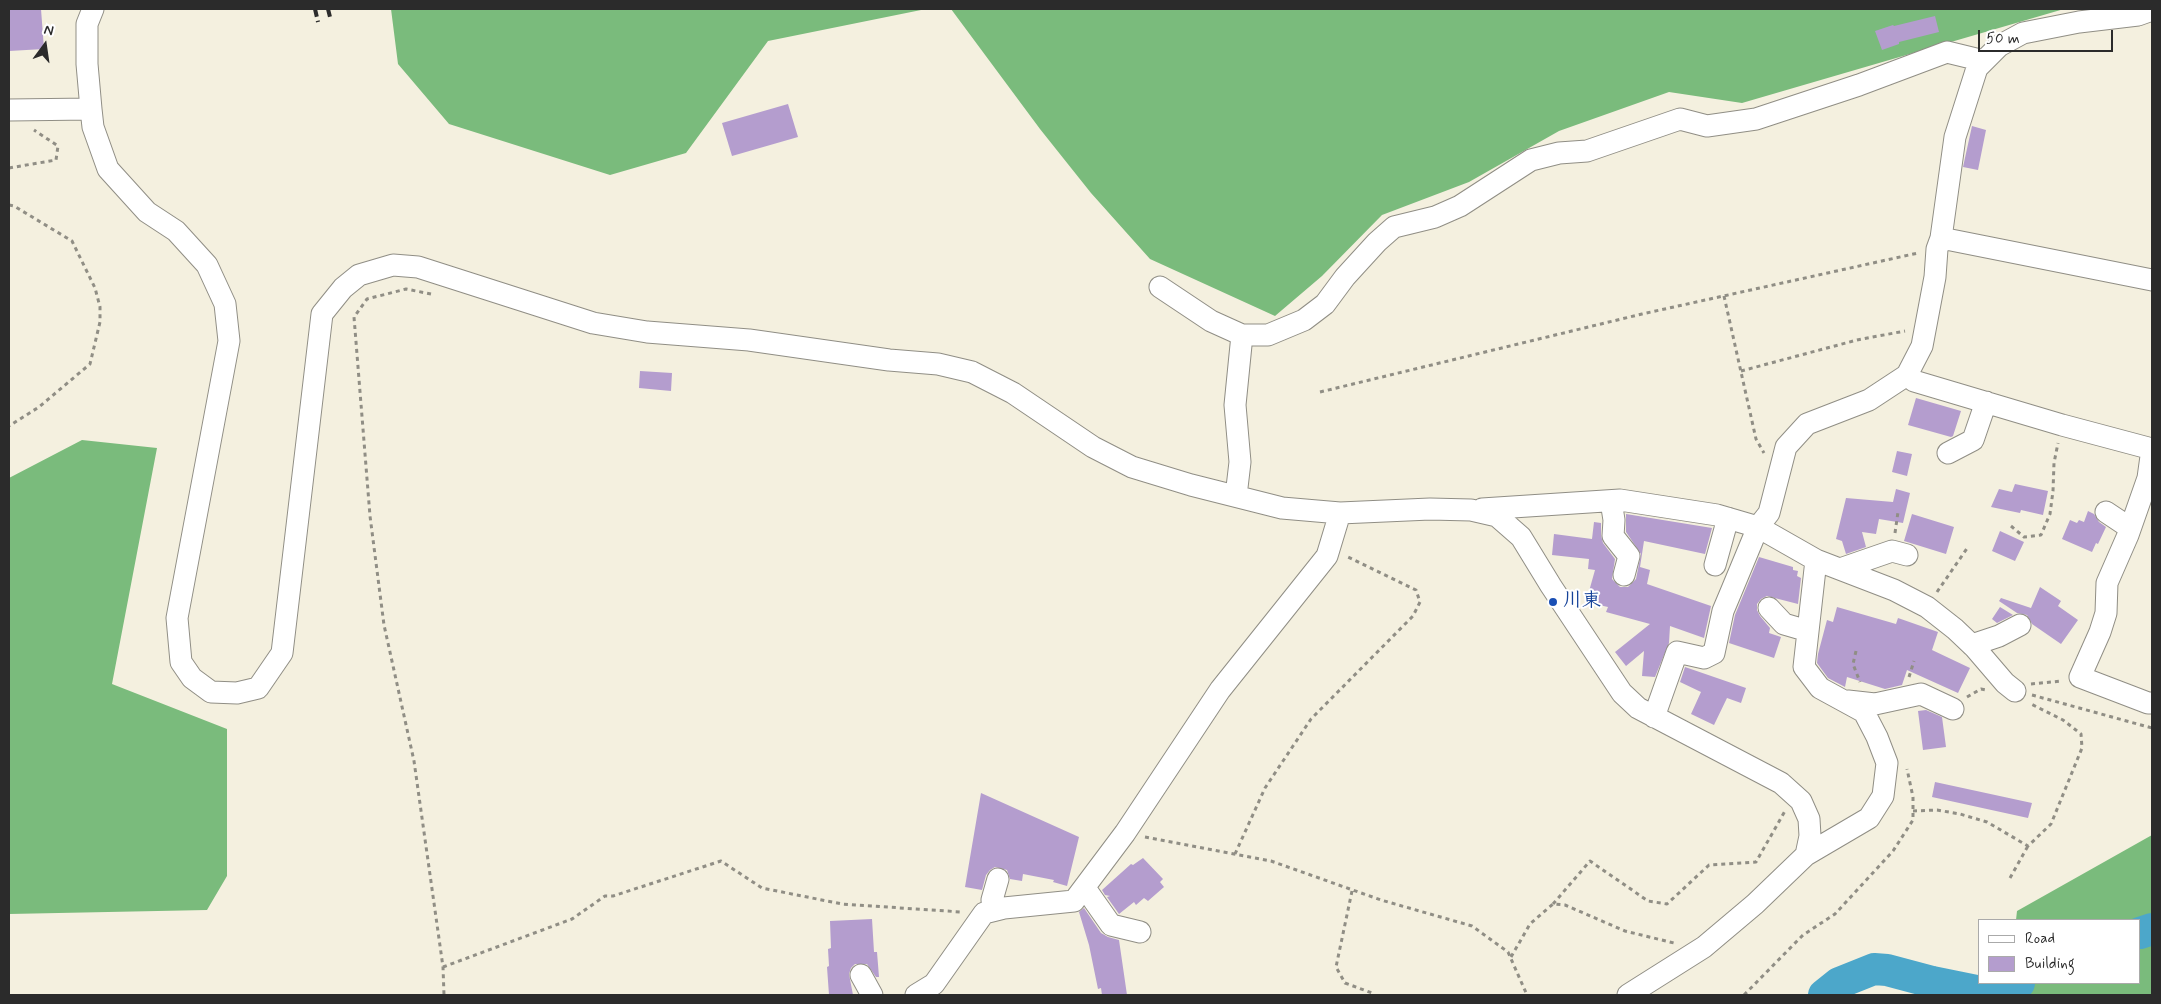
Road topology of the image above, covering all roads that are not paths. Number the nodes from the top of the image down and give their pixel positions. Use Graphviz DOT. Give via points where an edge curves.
graph roads {
  1 [pos="93,9"];
  2 [pos="2152,10"];
  3 [pos="1984,61"];
  4 [pos="91,109"];
  5 [pos="9,110"];
  6 [pos="1939,244"];
  7 [pos="2152,280"];
  8 [pos="1160,287"];
  9 [pos="1242,335"];
  10 [pos="1907,375"];
  11 [pos="1986,402"];
  12 [pos="1948,453"];
  13 [pos="1236,496"];
  14 [pos="1611,501"];
  15 [pos="1471,510"];
  16 [pos="2106,512"];
  17 [pos="1340,513"];
  18 [pos="1728,518"];
  19 [pos="1758,527"];
  20 [pos="2130,528"];
  21 [pos="1907,555"];
  22 [pos="1818,561"];
  23 [pos="1841,561"];
  24 [pos="1715,565"];
  25 [pos="1624,575"];
  26 [pos="1769,608"];
  27 [pos="2020,625"];
  28 [pos="1808,632"];
  29 [pos="1972,645"];
  30 [pos="2012,689"];
  31 [pos="1843,700"];
  32 [pos="2152,703"];
  33 [pos="1953,709"];
  34 [pos="1654,717"];
  35 [pos="1806,855"];
  36 [pos="998,878"];
  37 [pos="1084,888"];
  38 [pos="989,912"];
  39 [pos="1140,932"];
  40 [pos="861,976"];
  41 [pos="872,995"];
  42 [pos="916,995"];
  43 [pos="1628,995"];
  1 -- 4 [label="street" via="87,24"];
  2 -- 3 [label="street" via="2023,33 1999,46"];
  3 -- 6 [label="street" via="1977,68 1955,137"];
  3 -- 9 [label="street" via="1947,52 1756,119 1708,126 1680,119 1587,151 1531,160 1460,206 1435,217 1394,227 1344,277 1325,304 1304,320 1268,335"];
  4 -- 5 [label="street"];
  4 -- 13 [label="street" via="93,127 108,169 147,212 176,231 206,265 225,304 229,341 177,618 180,662 192,678 211,692 237,693 258,688 282,653 322,314 359,274 393,265 418,267 593,323 647,332 749,340 938,364 972,372 1013,393 1093,447 1132,466"];
  6 -- 7 [label="street"];
  6 -- 10 [label="street" via="1922,346"];
  8 -- 9 [label="street" via="1211,321"];
  9 -- 13 [label="street" via="1235,406 1240,462"];
  10 -- 11 [label="street" via="1914,381"];
  10 -- 19 [label="street" via="1869,400 1807,424 1786,447 1768,513"];
  11 -- 12 [label="street" via="1973,440"];
  11 -- 20 [label="street" via="2152,449 2148,478"];
  13 -- 17 [label="street" via="1282,508"];
  14 -- 15 [label="street"];
  14 -- 18 [label="street"];
  14 -- 25 [label="street" via="1613,536 1629,556"];
  15 -- 17 [label="street"];
  15 -- 34 [label="street" via="1497,516 1521,537 1622,693"];
  16 -- 20 [label="street"];
  17 -- 37 [label="street" via="1327,556 1220,690 1125,833"];
  18 -- 19 [label="street"];
  18 -- 24 [label="street"];
  19 -- 22 [label="street"];
  19 -- 34 [label="street" via="1723,611 1714,653 1704,658 1676,652"];
  20 -- 32 [label="street" via="2107,583 2106,613 2100,632 2080,677"];
  21 -- 23 [label="street" via="1892,551"];
  22 -- 23 [label="street"];
  22 -- 28 [label="street"];
  23 -- 29 [label="street" via="1926,607"];
  26 -- 28 [label="street" via="1784,624"];
  27 -- 29 [label="street"];
  28 -- 31 [label="street" via="1804,667 1820,688"];
  29 -- 30 [label="street"];
  31 -- 33 [label="street" via="1875,704 1921,694"];
  31 -- 35 [label="street" via="1864,712 1877,736 1887,763 1883,796 1869,818"];
  34 -- 35 [label="street" via="1781,782 1801,801 1809,819"];
  35 -- 43 [label="street" via="1755,904 1701,948"];
  36 -- 38 [label="street"];
  37 -- 38 [label="street" via="1074,901"];
  37 -- 39 [label="street" via="1110,925"];
  38 -- 42 [label="street" via="934,984"];
  40 -- 41 [label="street"];
}
